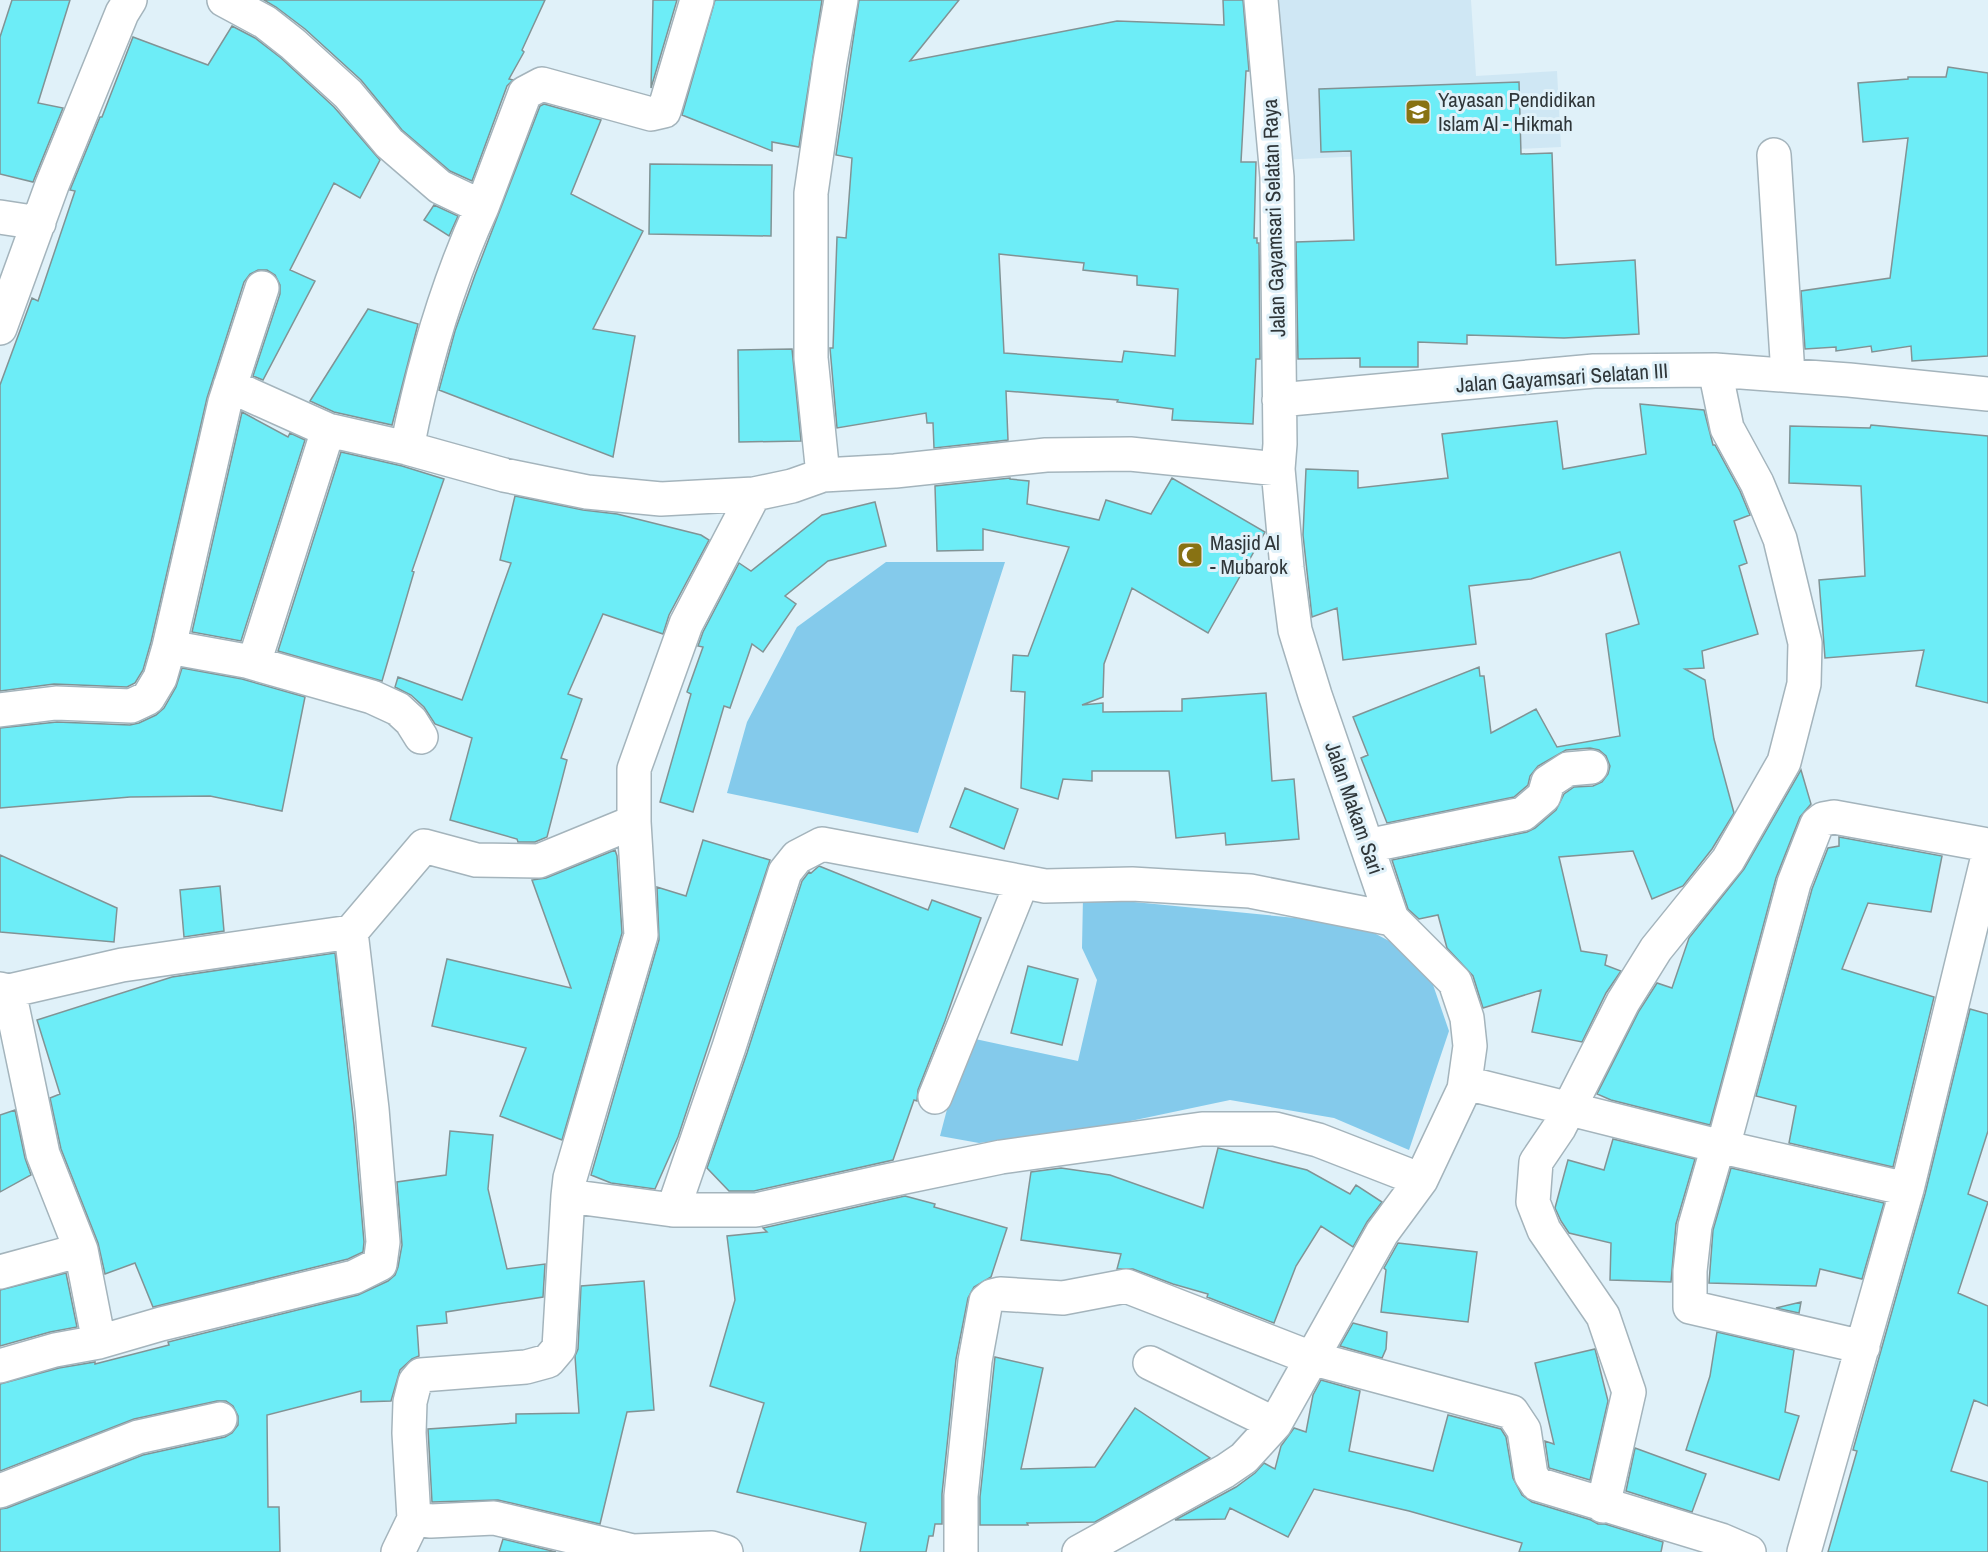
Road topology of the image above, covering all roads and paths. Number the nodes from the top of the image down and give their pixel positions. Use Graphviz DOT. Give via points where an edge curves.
graph roads {
  1 [pos="130,0"];
  2 [pos="224,0"];
  3 [pos="697,0"];
  4 [pos="841,0"];
  5 [pos="1261,0"];
  6 [pos="1773,155"];
  7 [pos="482,207"];
  8 [pos="0,218"];
  9 [pos="39,223"];
  10 [pos="262,288"];
  11 [pos="0,328"];
  12 [pos="1714,370"];
  13 [pos="1788,375"];
  14 [pos="230,386"];
  15 [pos="1988,394"];
  16 [pos="1279,400"];
  17 [pos="328,430"];
  18 [pos="407,448"];
  19 [pos="1278,469"];
  20 [pos="823,475"];
  21 [pos="754,494"];
  22 [pos="169,647"];
  23 [pos="254,663"];
  24 [pos="0,710"];
  25 [pos="421,737"];
  26 [pos="1591,767"];
  27 [pos="634,822"];
  28 [pos="1988,845"];
  29 [pos="1367,846"];
  30 [pos="1988,855"];
  31 [pos="1022,882"];
  32 [pos="1392,919"];
  33 [pos="351,932"];
  34 [pos="3,996"];
  35 [pos="1466,1083"];
  36 [pos="935,1097"];
  37 [pos="1569,1108"];
  38 [pos="1721,1146"];
  39 [pos="1421,1180"];
  40 [pos="1907,1189"];
  41 [pos="568,1196"];
  42 [pos="673,1210"];
  43 [pos="81,1250"];
  44 [pos="0,1272"];
  45 [pos="99,1342"];
  46 [pos="1863,1347"];
  47 [pos="1311,1358"];
  48 [pos="1150,1363"];
  49 [pos="0,1366"];
  50 [pos="220,1419"];
  51 [pos="1275,1424"];
  52 [pos="0,1491"];
  53 [pos="1603,1506"];
  54 [pos="414,1519"];
  55 [pos="398,1552"];
  56 [pos="726,1552"];
  57 [pos="961,1552"];
  58 [pos="1079,1552"];
  59 [pos="1749,1552"];
  60 [pos="1804,1552"];
  1 -- 9 [label="street" via="77,120"];
  2 -- 7 [label="street" via="265,22 293,44 348,94 389,143 440,187"];
  3 -- 7 [label="street" via="664,111 651,114 542,84 533,87 525,93"];
  4 -- 20 [label="street" via="811,193 812,358"];
  5 -- 16 [label="street, Jalan Gayamsari Selatan Raya" via="1276,177"];
  6 -- 13 [label="street"];
  7 -- 18 [label="street" via="438,323"];
  8 -- 9 [label="street"];
  9 -- 11 [label="street"];
  10 -- 14 [label="street"];
  12 -- 13 [label="street, Jalan Gayamsari Selatan III"];
  12 -- 16 [label="street, Jalan Gayamsari Selatan III" via="1594,371"];
  12 -- 37 [label="street" via="1727,428 1757,483 1780,539 1805,643 1804,684 1784,762 1728,860 1656,949 1623,1002"];
  13 -- 15 [label="street, Jalan Gayamsari Selatan III"];
  14 -- 17 [label="street"];
  14 -- 22 [label="street"];
  16 -- 19 [label="street, Jalan Makam Sari"];
  17 -- 18 [label="street"];
  17 -- 23 [label="street"];
  18 -- 21 [label="street" via="504,475 587,492 661,499"];
  19 -- 20 [label="street" via="1130,454 1046,455"];
  19 -- 29 [label="street, Jalan Makam Sari" via="1295,630"];
  20 -- 21 [label="street"];
  21 -- 27 [label="street" via="686,624 634,769"];
  22 -- 23 [label="street"];
  22 -- 24 [label="street" via="160,678 148,698 131,706 56,703"];
  23 -- 25 [label="street" via="372,697 398,710"];
  26 -- 29 [label="street" via="1568,769 1548,782 1544,796 1523,814"];
  27 -- 33 [label="street" via="539,861 476,860 424,846"];
  27 -- 41 [label="street" via="641,935"];
  28 -- 38 [label="street" via="1834,817 1817,824 1794,883"];
  29 -- 32 [label="street, Jalan Makam Sari"];
  30 -- 40 [label="street"];
  31 -- 32 [label="street" via="1045,886 1132,884 1250,891"];
  31 -- 36 [label="street"];
  31 -- 42 [label="street" via="822,844 797,857 785,872"];
  32 -- 35 [label="street, Jalan Makam Sari" via="1455,982 1467,1018 1470,1046"];
  33 -- 34 [label="street" via="122,965"];
  33 -- 45 [label="street" via="372,1109 383,1242 380,1264 354,1277"];
  34 -- 43 [label="street" via="43,1154"];
  35 -- 37 [label="street"];
  35 -- 39 [label="street, Jalan Makam Sari"];
  37 -- 38 [label="street"];
  37 -- 53 [label="street" via="1536,1162 1533,1202 1544,1230 1603,1316 1629,1392"];
  38 -- 40 [label="street"];
  38 -- 46 [label="street" via="1695,1226 1690,1307"];
  39 -- 42 [label="street" via="1317,1140 1275,1129 1202,1129 1001,1157 756,1210"];
  39 -- 47 [label="street, Jalan Makam Sari" via="1382,1233"];
  40 -- 46 [label="street"];
  41 -- 42 [label="street"];
  41 -- 54 [label="street" via="559,1348 548,1360 526,1367 421,1374 415,1382 410,1402"];
  43 -- 44 [label="street"];
  43 -- 45 [label="street"];
  45 -- 49 [label="street"];
  46 -- 60 [label="street"];
  47 -- 51 [label="street, Jalan Makam Sari"];
  47 -- 53 [label="street" via="1512,1412 1524,1430 1537,1484"];
  47 -- 57 [label="street" via="1126,1286 1063,1298 1002,1293 992,1296 985,1304 975,1361 962,1496"];
  48 -- 51 [label="street"];
  50 -- 52 [label="street" via="138,1437"];
  51 -- 58 [label="street, Jalan Makam Sari" via="1244,1458 1225,1471"];
  53 -- 59 [label="street" via="1721,1540"];
  54 -- 55 [label="street"];
  54 -- 56 [label="street" via="494,1518 633,1551 711,1548"];
}
